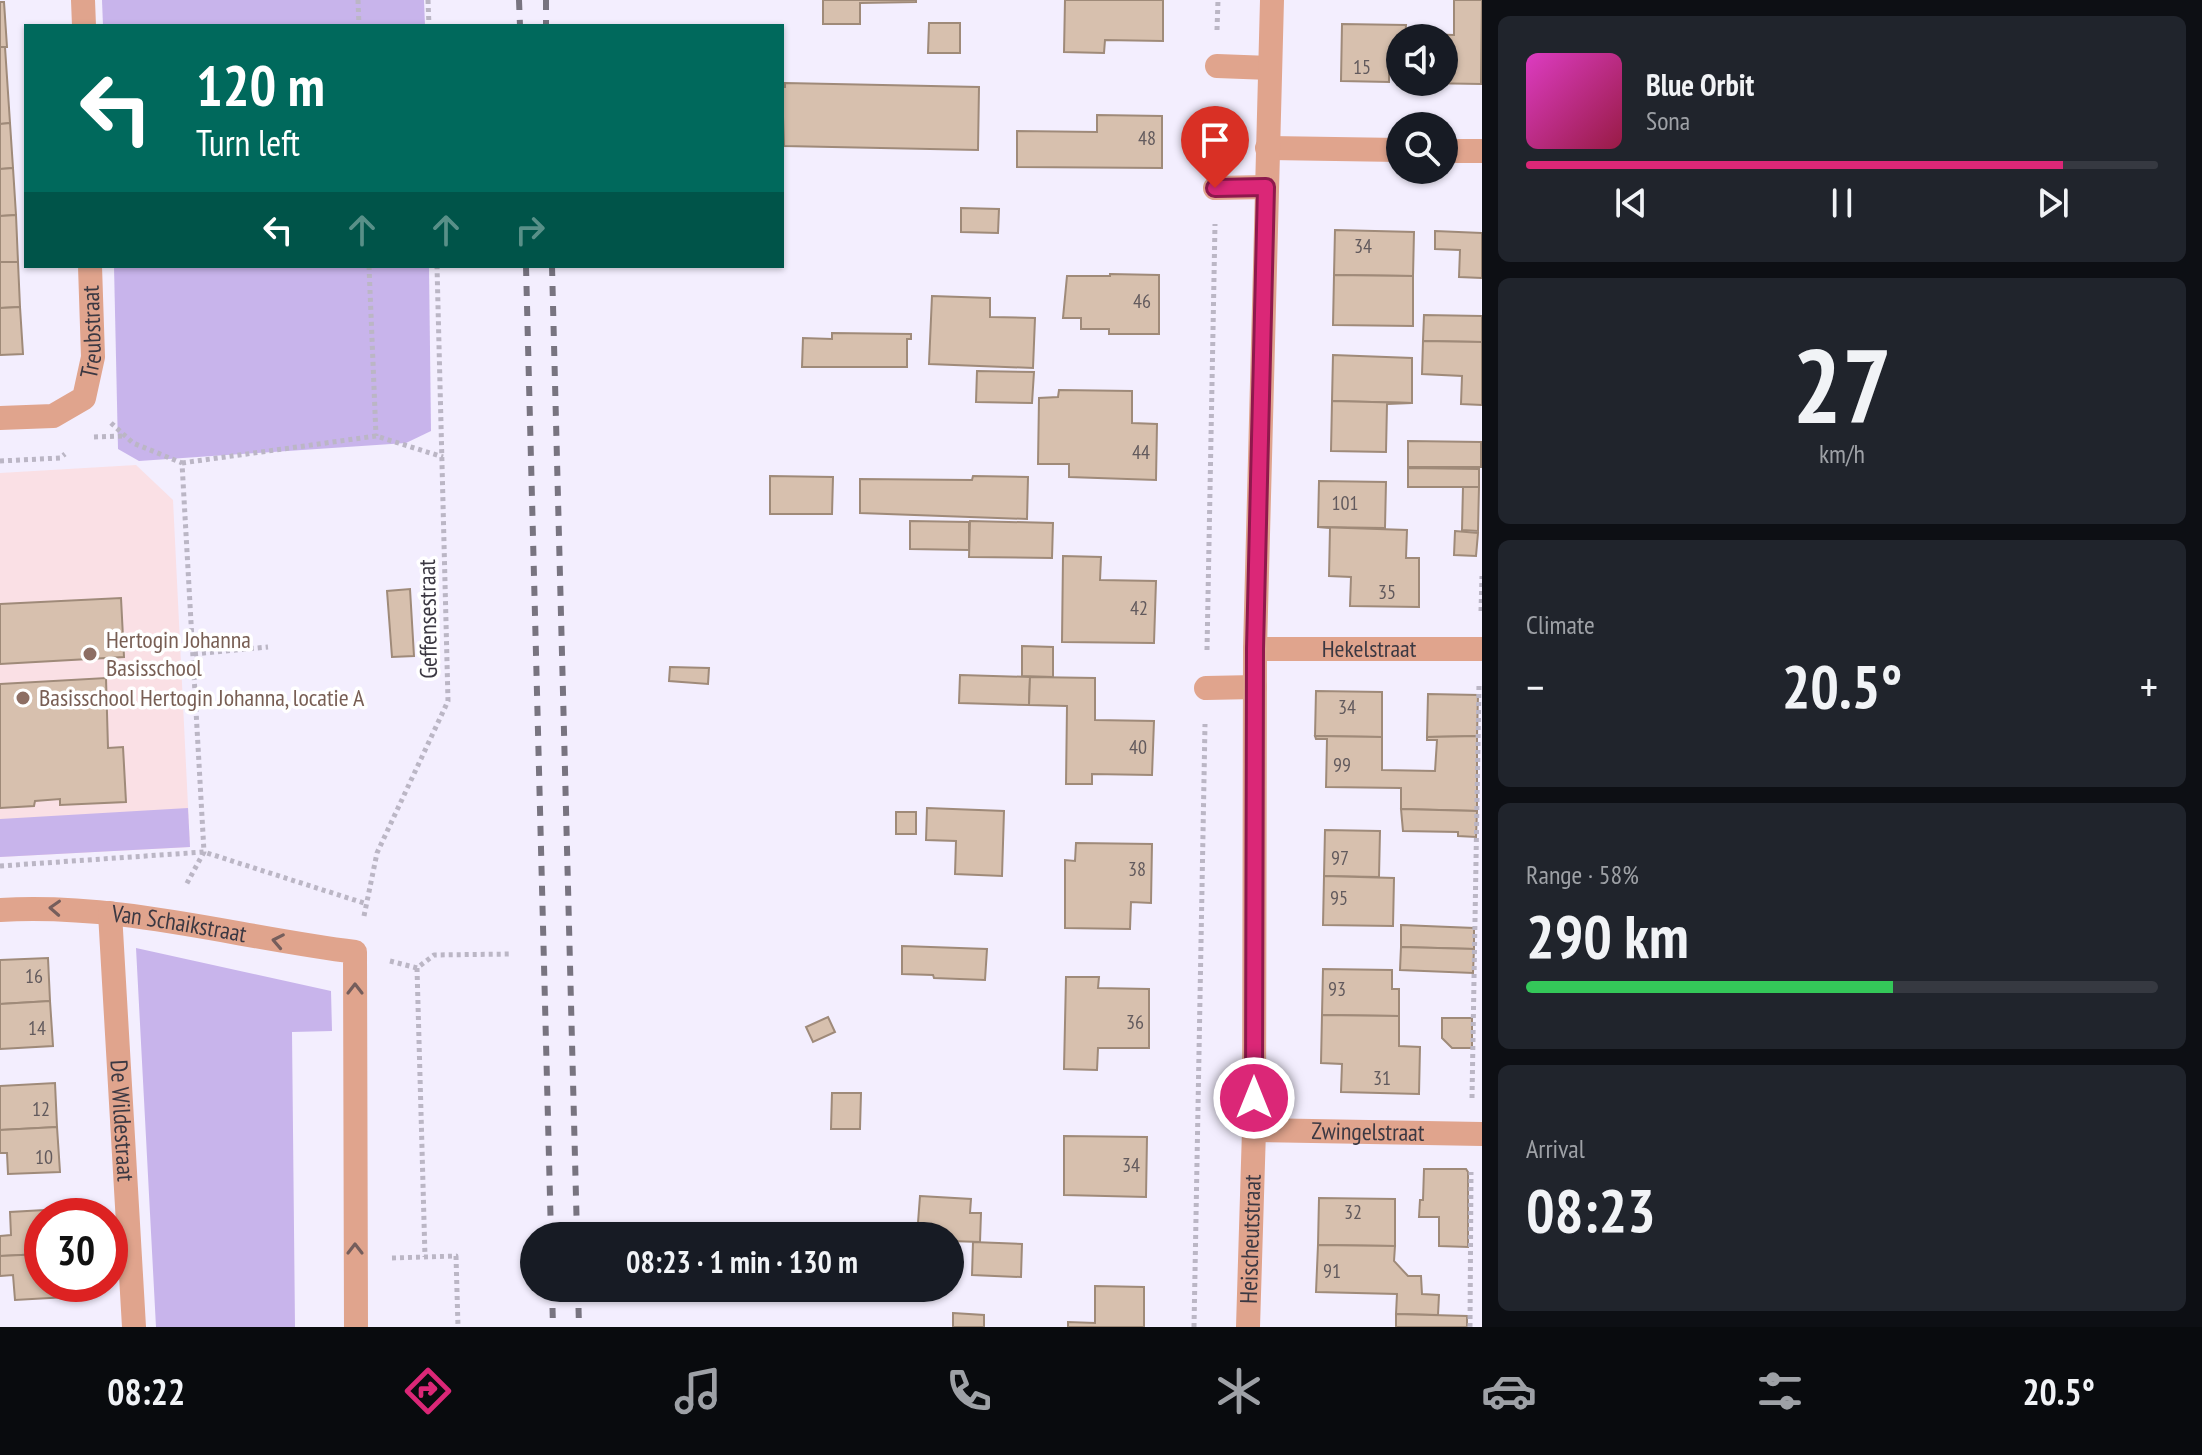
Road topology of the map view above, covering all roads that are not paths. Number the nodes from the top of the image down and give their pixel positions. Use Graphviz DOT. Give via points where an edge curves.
graph roads {
  1 [pos="83,0"];
  2 [pos="1272,0"];
  3 [pos="84,24"];
  4 [pos="1217,66"];
  5 [pos="1270,68"];
  6 [pos="1267,148"];
  7 [pos="1386,150"];
  8 [pos="1458,151"];
  9 [pos="1482,151"];
  10 [pos="1266,187"];
  11 [pos="1215,188"];
  12 [pos="90,268"];
  13 [pos="0,418"];
  14 [pos="1255,649"];
  15 [pos="1481,649"];
  16 [pos="1255,687"];
  17 [pos="1206,688"];
  18 [pos="0,910"];
  19 [pos="110,913"];
  20 [pos="1254,1130"];
  21 [pos="1477,1134"];
  22 [pos="134,1327"];
  23 [pos="356,1327"];
  24 [pos="1248,1327"];
  1 -- 3 [label="street"];
  2 -- 5 [label="street, Heischeutstraat"];
  4 -- 5 [label="street"];
  5 -- 6 [label="street, Heischeutstraat"];
  6 -- 7 [label="street"];
  6 -- 10 [label="street, Heischeutstraat"];
  8 -- 9 [label="street"];
  10 -- 11 [label="street"];
  10 -- 14 [label="street, Heischeutstraat"];
  12 -- 13 [label="street, Treubstraat" via="93,357 84,398 53,416"];
  14 -- 15 [label="street, Hekelstraat"];
  14 -- 16 [label="street, Heischeutstraat"];
  16 -- 17 [label="street"];
  16 -- 20 [label="street, Heischeutstraat"];
  19 -- 18 [label="street, Van Schaikstraat, one-way" via="49,907"];
  19 -- 22 [label="street, De Wildestraat"];
  23 -- 19 [label="street, Van Schaikstraat, one-way" via="355,952"];
  20 -- 21 [label="street, Zwingelstraat"];
  20 -- 24 [label="street, Heischeutstraat"];
}
